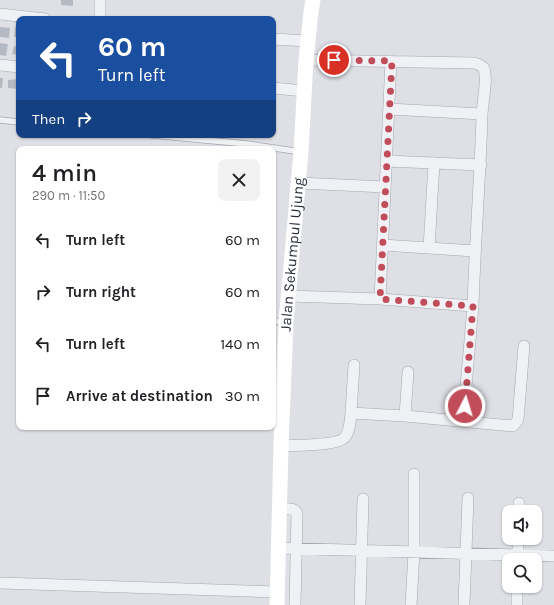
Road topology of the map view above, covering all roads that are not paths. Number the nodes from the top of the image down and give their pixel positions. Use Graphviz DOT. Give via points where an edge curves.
graph roads {
  1 [pos="100,0"];
  2 [pos="313,0"];
  3 [pos="0,14"];
  4 [pos="18,16"];
  5 [pos="100,16"];
  6 [pos="276,39"];
  7 [pos="308,41"];
  8 [pos="306,60"];
  9 [pos="392,61"];
  10 [pos="0,65"];
  11 [pos="16,67"];
  12 [pos="276,88"];
  13 [pos="304,91"];
  14 [pos="389,109"];
  15 [pos="482,114"];
  16 [pos="0,120"];
  17 [pos="16,122"];
  18 [pos="184,138"];
  19 [pos="260,146"];
  20 [pos="276,148"];
  21 [pos="301,152"];
  22 [pos="386,161"];
  23 [pos="434,163"];
  24 [pos="481,165"];
  25 [pos="299,183"];
  26 [pos="385,187"];
  27 [pos="382,245"];
  28 [pos="429,248"];
  29 [pos="475,251"];
  30 [pos="290,296"];
  31 [pos="380,299"];
  32 [pos="473,306"];
  33 [pos="280,322"];
  34 [pos="524,346"];
  35 [pos="354,365"];
  36 [pos="408,372"];
  37 [pos="351,413"];
  38 [pos="405,416"];
  39 [pos="463,421"];
  40 [pos="281,446"];
  41 [pos="414,474"];
  42 [pos="468,498"];
  43 [pos="363,499"];
  44 [pos="279,509"];
  45 [pos="278,548"];
  46 [pos="296,548"];
  47 [pos="362,550"];
  48 [pos="414,552"];
  49 [pos="465,554"];
  50 [pos="554,556"];
  51 [pos="502,557"];
  52 [pos="542,557"];
  53 [pos="0,583"];
  54 [pos="517,593"];
  55 [pos="277,599"];
  56 [pos="295,605"];
  57 [pos="360,605"];
  58 [pos="411,605"];
  59 [pos="464,605"];
  60 [pos="517,605"];
  1 -- 5 [label="street"];
  2 -- 7 [label="main road, Jalan Sekumpul Ujung"];
  3 -- 4 [label="street"];
  6 -- 7 [label="street"];
  7 -- 8 [label="main road, Jalan Sekumpul Ujung"];
  8 -- 9 [label="street"];
  8 -- 13 [label="main road, Jalan Sekumpul Ujung"];
  9 -- 14 [label="street"];
  9 -- 15 [label="street" via="478,64 485,72"];
  10 -- 11 [label="street"];
  12 -- 13 [label="street"];
  13 -- 21 [label="main road, Jalan Sekumpul Ujung"];
  14 -- 15 [label="street"];
  14 -- 22 [label="street"];
  15 -- 24 [label="street"];
  16 -- 17 [label="lane"];
  18 -- 19 [label="lane"];
  20 -- 21 [label="lane"];
  21 -- 25 [label="main road, Jalan Sekumpul Ujung"];
  22 -- 23 [label="street"];
  22 -- 26 [label="street"];
  23 -- 24 [label="street"];
  23 -- 28 [label="street"];
  24 -- 29 [label="street"];
  25 -- 26 [label="street"];
  25 -- 30 [label="main road, Jalan Sekumpul Ujung"];
  26 -- 27 [label="street"];
  27 -- 28 [label="street"];
  27 -- 31 [label="street"];
  28 -- 29 [label="street"];
  29 -- 32 [label="street"];
  30 -- 31 [label="street"];
  30 -- 33 [label="main road, Jalan Sekumpul Ujung"];
  31 -- 32 [label="street"];
  32 -- 39 [label="street"];
  33 -- 40 [label="main road, Jalan Sekumpul Ujung"];
  34 -- 39 [label="street" via="516,424 513,426"];
  35 -- 37 [label="street"];
  36 -- 38 [label="street"];
  37 -- 38 [label="street"];
  37 -- 40 [label="street" via="348,432 344,439 335,443"];
  38 -- 39 [label="street"];
  40 -- 44 [label="main road, Jalan Sekumpul Ujung"];
  41 -- 48 [label="street"];
  42 -- 49 [label="street"];
  43 -- 47 [label="street"];
  44 -- 45 [label="main road, Jalan Sekumpul Ujung"];
  44 -- 46 [label="street" via="296,511"];
  45 -- 46 [label="street"];
  45 -- 55 [label="main road, Jalan Sekumpul Ujung"];
  46 -- 47 [label="street"];
  46 -- 56 [label="street"];
  47 -- 48 [label="street"];
  47 -- 57 [label="street"];
  48 -- 49 [label="street"];
  48 -- 58 [label="street"];
  49 -- 51 [label="street"];
  49 -- 59 [label="street"];
  50 -- 52 [label="street"];
  53 -- 55 [label="street"];
  54 -- 60 [label="street"];
}
